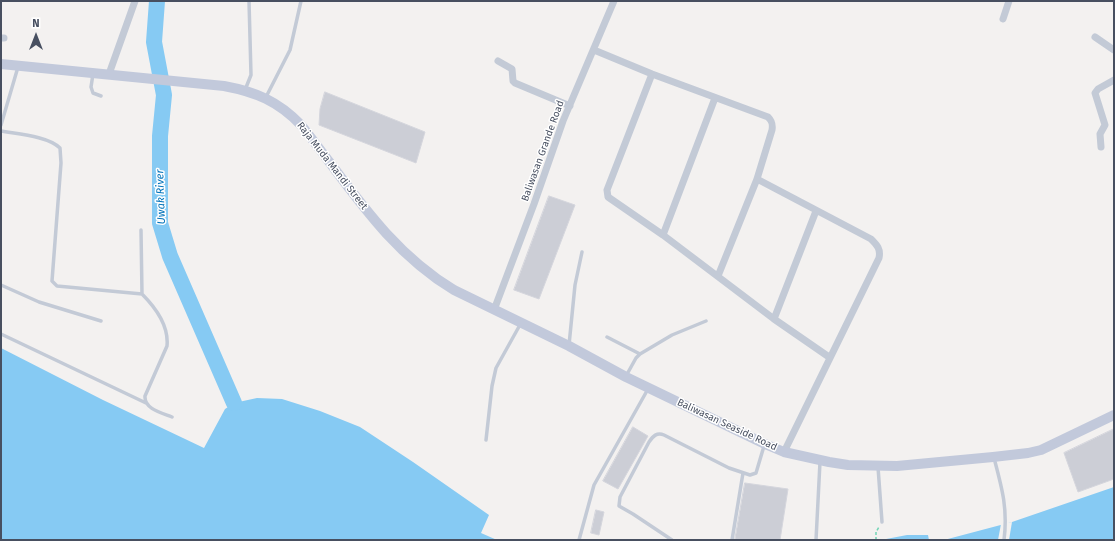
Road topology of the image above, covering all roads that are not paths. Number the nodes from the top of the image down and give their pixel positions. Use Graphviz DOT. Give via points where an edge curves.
graph roads {
  1 [pos="135,1"];
  2 [pos="249,1"];
  3 [pos="301,1"];
  4 [pos="614,1"];
  5 [pos="1009,1"];
  6 [pos="1003,18"];
  7 [pos="1095,37"];
  8 [pos="594,50"];
  9 [pos="1114,50"];
  10 [pos="498,61"];
  11 [pos="1,64"];
  12 [pos="18,66"];
  13 [pos="93,73"];
  14 [pos="109,74"];
  15 [pos="652,74"];
  16 [pos="1114,80"];
  17 [pos="245,90"];
  18 [pos="101,96"];
  19 [pos="266,98"];
  20 [pos="715,98"];
  21 [pos="570,106"];
  22 [pos="1,126"];
  23 [pos="1,131"];
  24 [pos="1101,147"];
  25 [pos="757,179"];
  26 [pos="816,211"];
  27 [pos="141,230"];
  28 [pos="663,235"];
  29 [pos="582,252"];
  30 [pos="718,276"];
  31 [pos="1,285"];
  32 [pos="142,294"];
  33 [pos="494,310"];
  34 [pos="774,318"];
  35 [pos="101,320"];
  36 [pos="706,321"];
  37 [pos="521,323"];
  38 [pos="1,334"];
  39 [pos="607,337"];
  40 [pos="569,346"];
  41 [pos="640,354"];
  42 [pos="830,357"];
  43 [pos="626,377"];
  44 [pos="649,388"];
  45 [pos="146,403"];
  46 [pos="1114,415"];
  47 [pos="172,417"];
  48 [pos="486,440"];
  49 [pos="765,444"];
  50 [pos="784,452"];
  51 [pos="994,457"];
  52 [pos="820,461"];
  53 [pos="878,466"];
  54 [pos="744,473"];
  55 [pos="882,522"];
  56 [pos="579,540"];
  57 [pos="672,540"];
  58 [pos="732,540"];
  59 [pos="816,540"];
  60 [pos="1004,540"];
  1 -- 14 [label="street"];
  2 -- 17 [label="lane" via="252,75"];
  3 -- 19 [label="lane" via="290,50"];
  4 -- 8 [label="street, Baliwasan Grande Road"];
  5 -- 6 [label="street"];
  7 -- 9 [label="street"];
  8 -- 15 [label="street"];
  8 -- 21 [label="street, Baliwasan Grande Road"];
  10 -- 21 [label="street" via="512,69 512,81 515,83"];
  11 -- 12 [label="main road, Raja Muda Mandi Street"];
  12 -- 13 [label="main road, Raja Muda Mandi Street"];
  12 -- 22 [label="lane"];
  13 -- 14 [label="main road, Raja Muda Mandi Street"];
  13 -- 18 [label="lane" via="93,93"];
  14 -- 17 [label="main road, Raja Muda Mandi Street"];
  15 -- 20 [label="street"];
  15 -- 28 [label="street" via="607,194 610,200"];
  16 -- 24 [label="street" via="1095,93 1105,125 1100,134"];
  17 -- 19 [label="main road, Raja Muda Mandi Street"];
  19 -- 33 [label="main road, Raja Muda Mandi Street" via="290,113 301,124 377,224 402,251 437,280"];
  20 -- 25 [label="street" via="771,120 772,130"];
  20 -- 28 [label="street"];
  21 -- 33 [label="street, Baliwasan Grande Road"];
  23 -- 32 [label="lane" via="35,137 55,143 60,148 52,281 54,284"];
  25 -- 26 [label="street"];
  25 -- 30 [label="street"];
  26 -- 34 [label="street"];
  26 -- 42 [label="street" via="871,239 880,253"];
  27 -- 32 [label="lane"];
  28 -- 30 [label="street"];
  29 -- 40 [label="lane" via="575,285"];
  30 -- 34 [label="street"];
  31 -- 35 [label="lane" via="40,302"];
  32 -- 45 [label="lane" via="151,303 162,322 167,341 145,396"];
  33 -- 37 [label="main road, Baliwasan Seaside Road"];
  34 -- 42 [label="street"];
  36 -- 41 [label="lane" via="672,335"];
  37 -- 40 [label="main road, Baliwasan Seaside Road"];
  37 -- 48 [label="lane" via="496,368"];
  38 -- 45 [label="lane"];
  39 -- 41 [label="lane"];
  40 -- 43 [label="main road, Baliwasan Seaside Road"];
  41 -- 43 [label="lane"];
  42 -- 50 [label="street"];
  43 -- 44 [label="main road, Baliwasan Seaside Road"];
  44 -- 49 [label="main road, Baliwasan Seaside Road"];
  44 -- 56 [label="lane" via="594,485"];
  45 -- 47 [label="lane"];
  46 -- 51 [label="main road, Baliwasan Seaside Road" via="1041,450"];
  49 -- 50 [label="main road, Baliwasan Seaside Road"];
  49 -- 54 [label="lane" via="756,473"];
  50 -- 52 [label="main road, Baliwasan Seaside Road"];
  51 -- 53 [label="main road, Baliwasan Seaside Road"];
  51 -- 60 [label="lane" via="1004,499"];
  52 -- 53 [label="main road, Baliwasan Seaside Road"];
  52 -- 59 [label="lane"];
  53 -- 55 [label="lane"];
  54 -- 57 [label="lane" via="660,433 652,436 620,498 619,506"];
  54 -- 58 [label="lane"];
}
